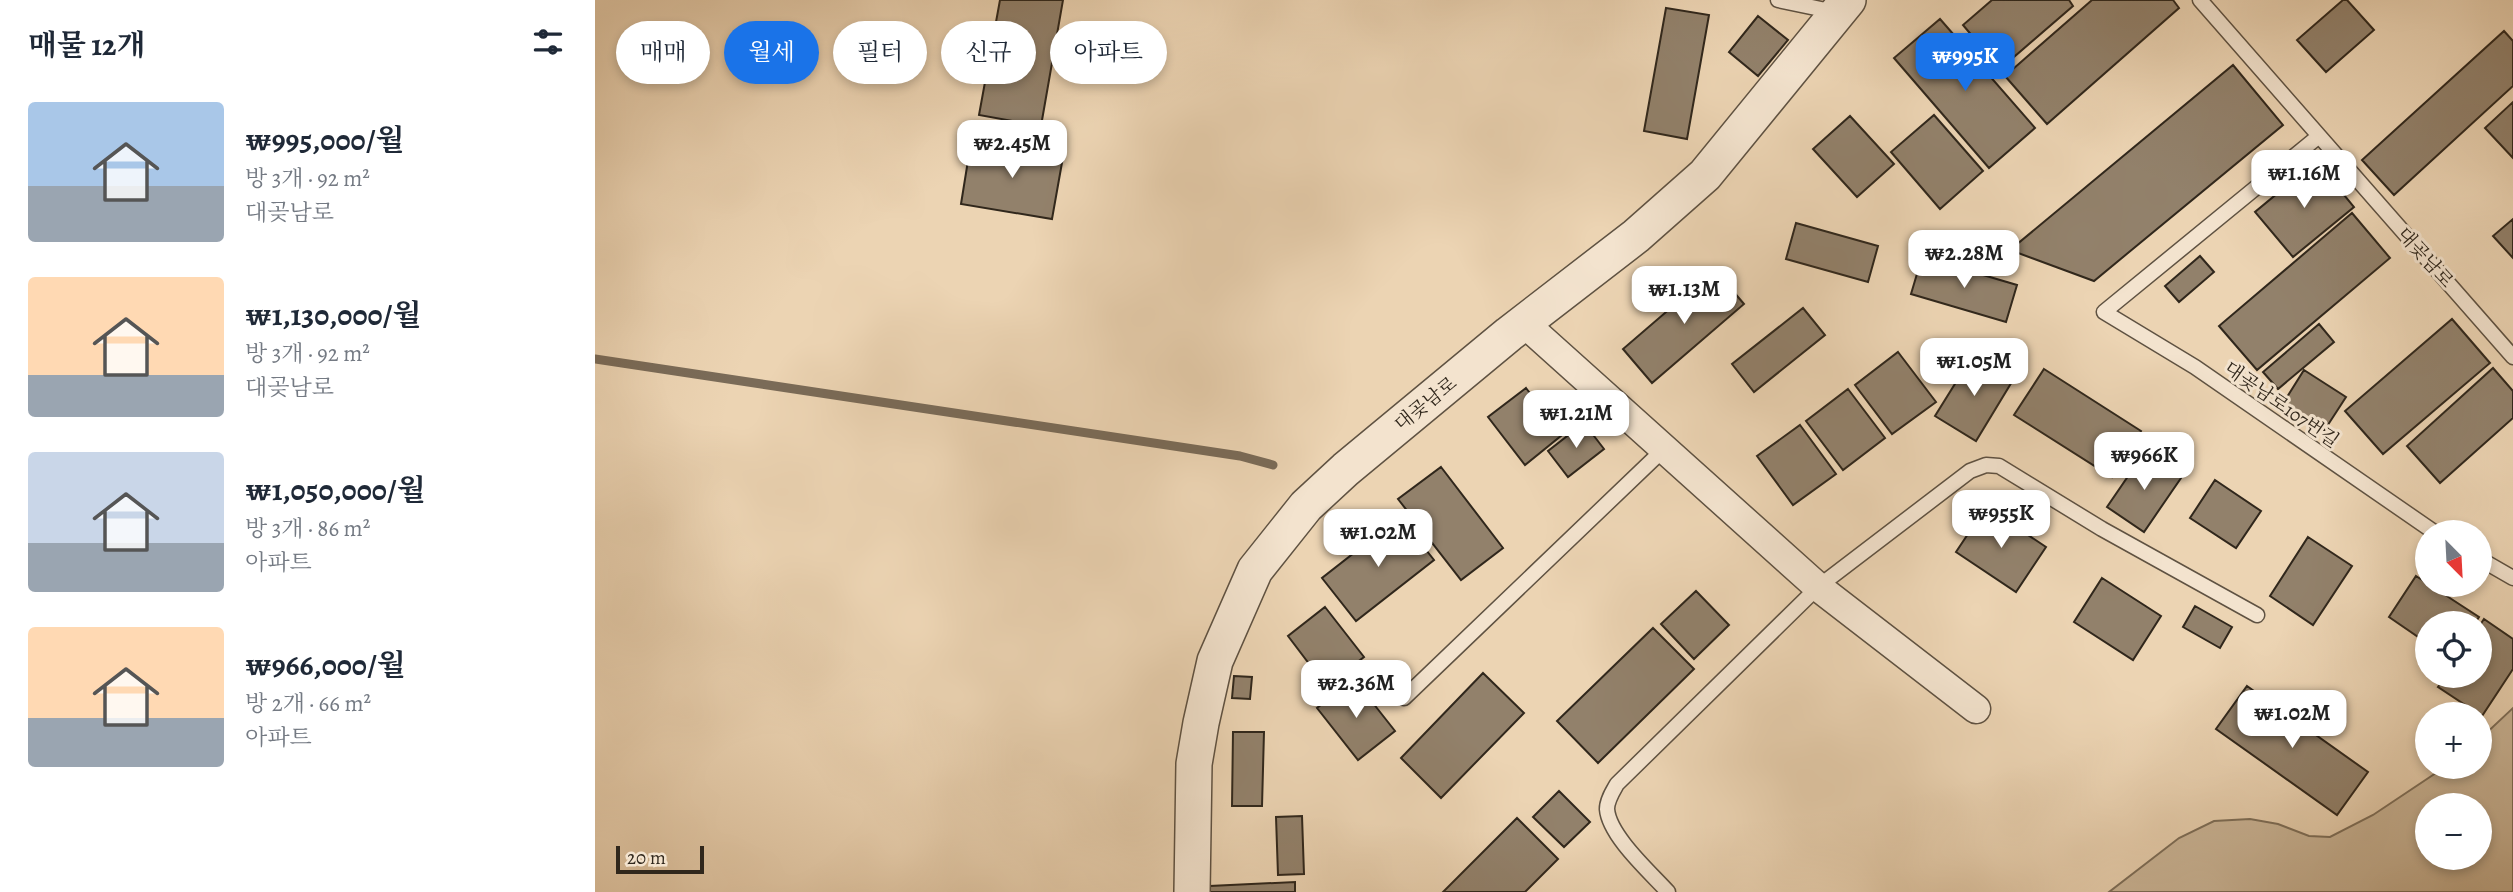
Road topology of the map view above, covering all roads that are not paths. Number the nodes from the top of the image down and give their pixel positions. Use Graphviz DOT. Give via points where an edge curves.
graph roads {
  1 [pos="1778,0"];
  2 [pos="2200,0"];
  3 [pos="1843,6"];
  4 [pos="2319,136"];
  5 [pos="1524,323"];
  6 [pos="2513,357"];
  7 [pos="1664,449"];
  8 [pos="2417,520"];
  9 [pos="2492,566"];
  10 [pos="2513,578"];
  11 [pos="1818,587"];
  12 [pos="2257,615"];
  13 [pos="1404,698"];
  14 [pos="1976,709"];
  15 [pos="1192,892"];
  16 [pos="1668,892"];
  1 -- 3 [label="lane, 대곶남로"];
  2 -- 4 [label="lane, 대곶남로"];
  3 -- 5 [label="street, 대곶남로" via="1705,175 1636,236"];
  4 -- 6 [label="lane, 대곶남로"];
  4 -- 8 [label="lane, 대곶남로107번길" via="2104,312 2195,367"];
  5 -- 7 [label="street"];
  5 -- 15 [label="street, 대곶남로" via="1316,497 1255,570 1215,661 1201,723 1194,764"];
  7 -- 11 [label="street"];
  7 -- 13 [label="lane"];
  9 -- 10 [label="lane"];
  11 -- 12 [label="lane" via="1971,471 1986,465 1999,466"];
  11 -- 14 [label="street"];
  11 -- 16 [label="lane" via="1681,718 1610,796 1607,809 1622,841"];
}
